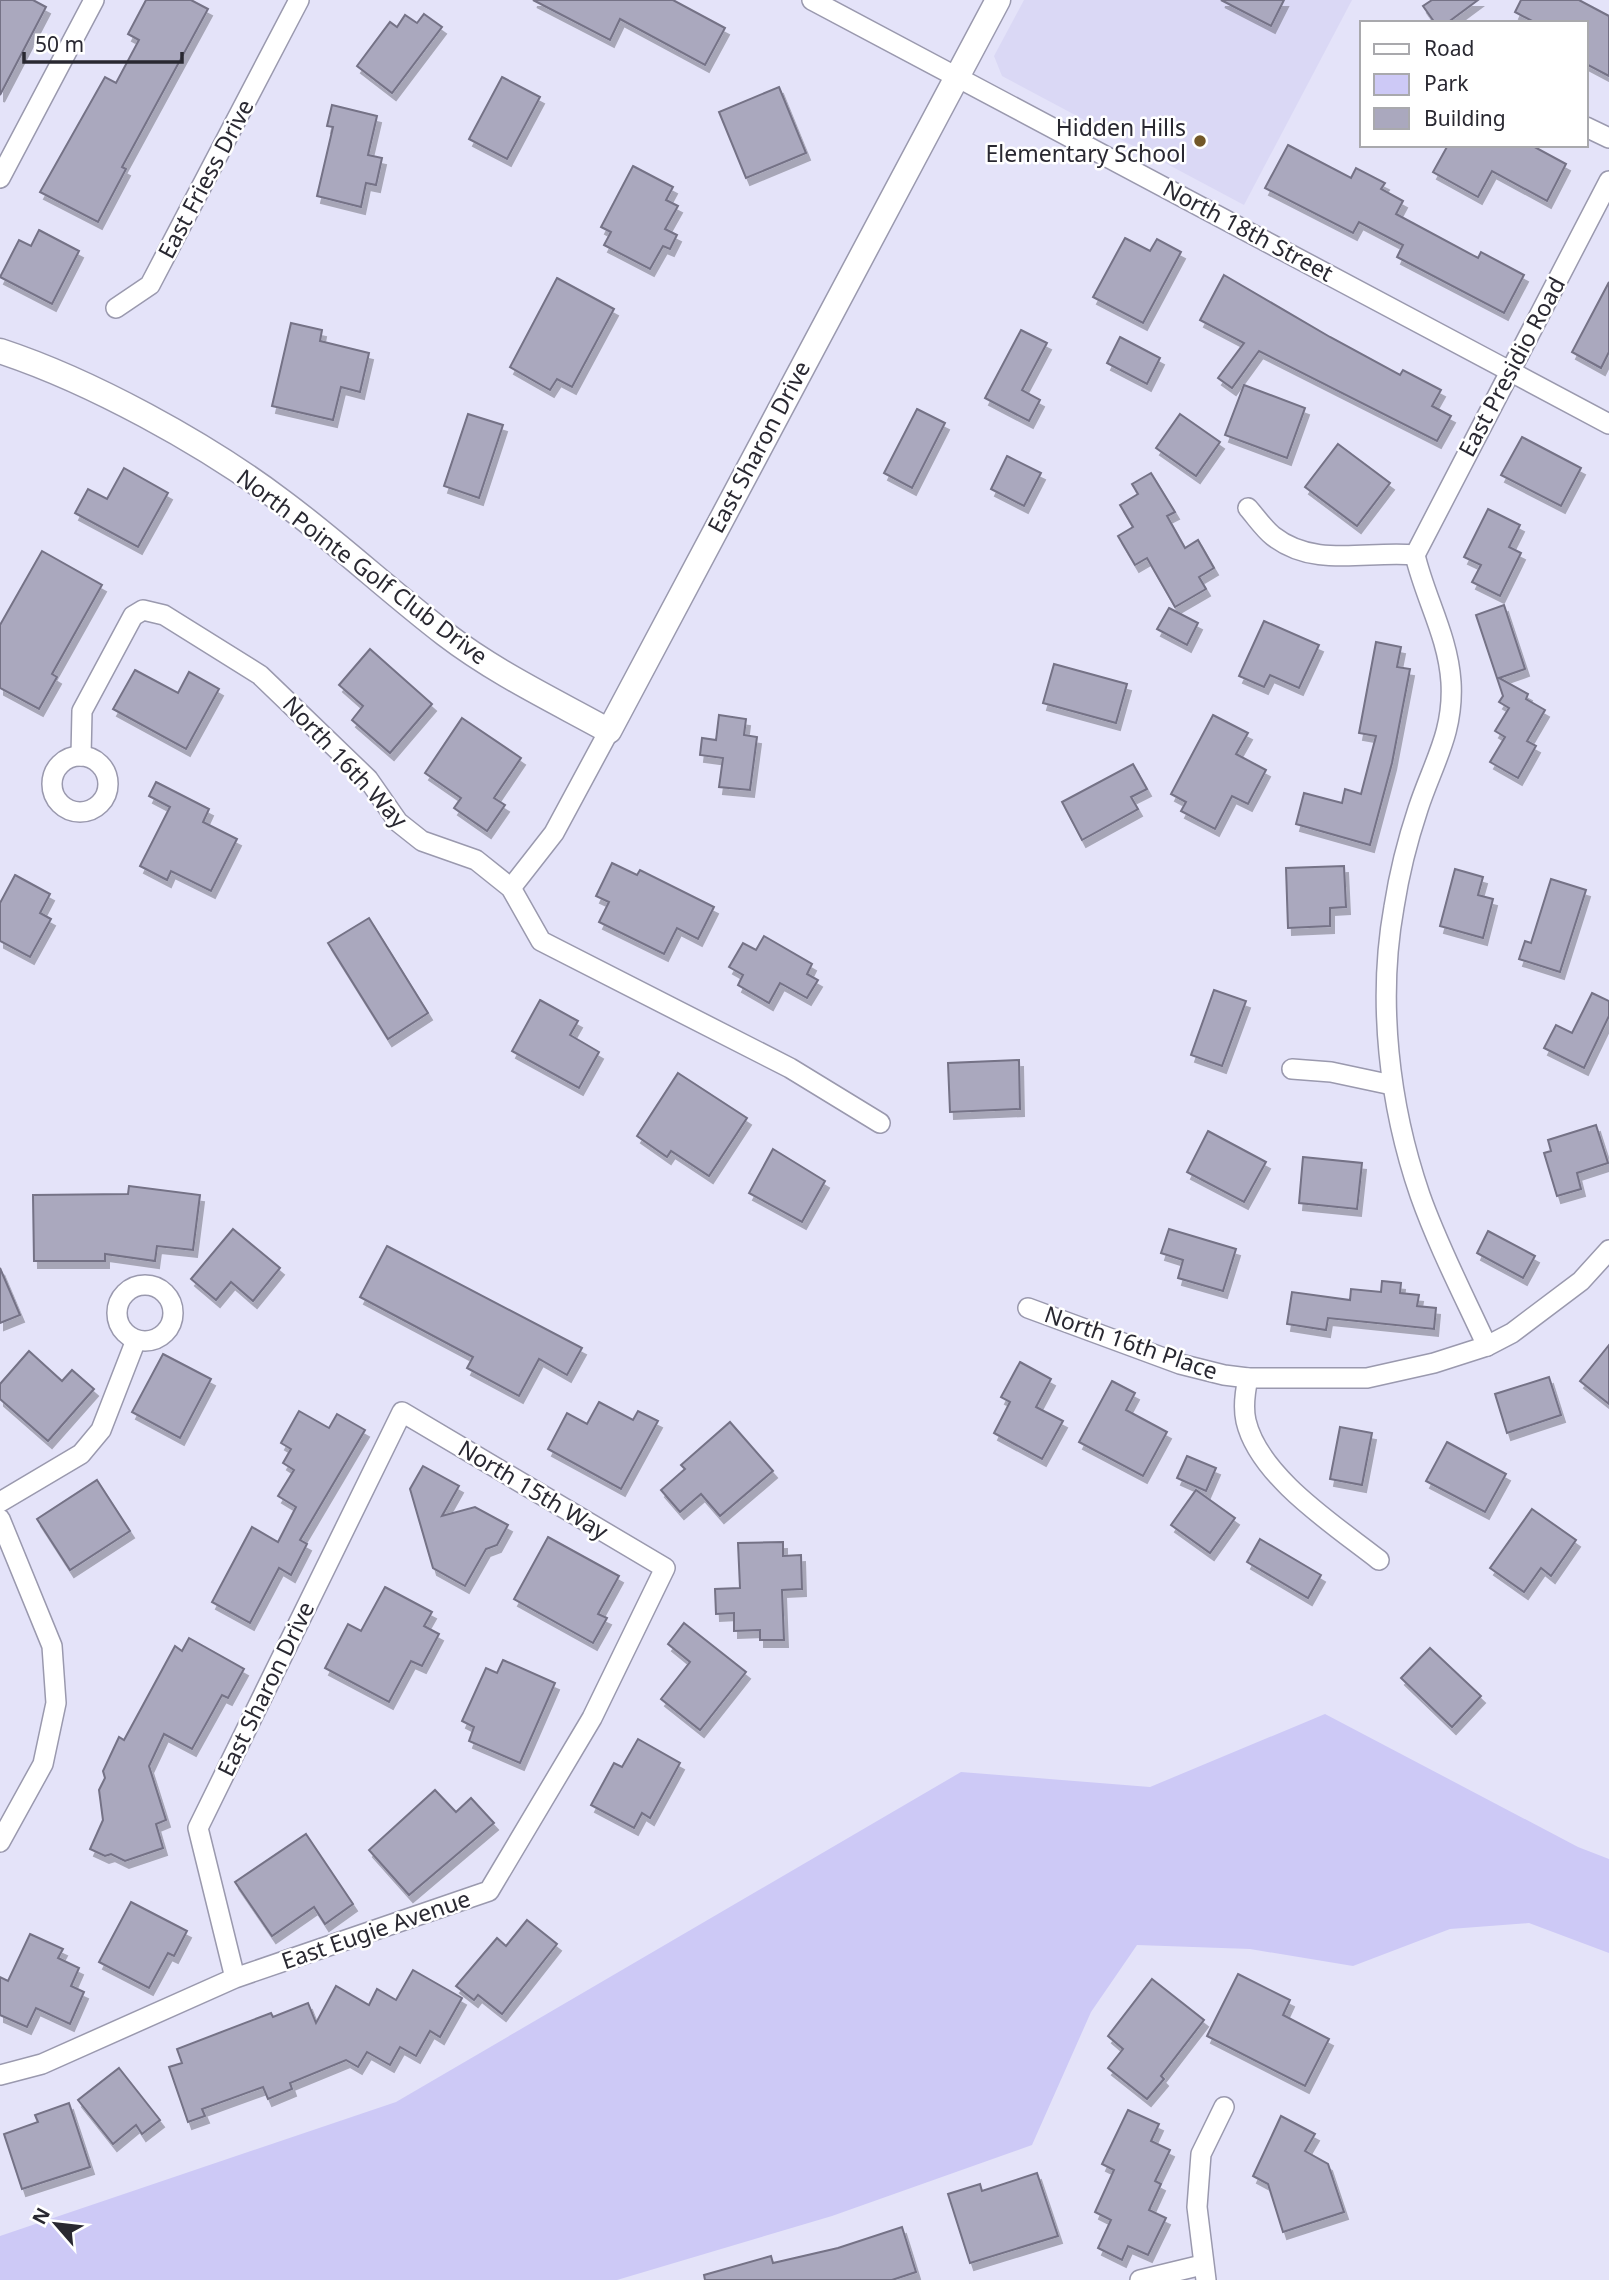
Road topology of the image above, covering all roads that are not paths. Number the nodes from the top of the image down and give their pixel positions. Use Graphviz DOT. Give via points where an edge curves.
graph roads {
  1 [pos="94,0"];
  2 [pos="299,0"];
  3 [pos="812,0"];
  4 [pos="998,0"];
  5 [pos="956,78"];
  6 [pos="1588,128"];
  7 [pos="1609,138"];
  8 [pos="0,178"];
  9 [pos="1609,181"];
  10 [pos="116,308"];
  11 [pos="0,351"];
  12 [pos="1510,372"];
  13 [pos="1609,424"];
  14 [pos="1248,508"];
  15 [pos="1415,555"];
  16 [pos="609,731"];
  17 [pos="81,756"];
  18 [pos="511,888"];
  19 [pos="1292,1069"];
  20 [pos="1392,1085"];
  21 [pos="880,1123"];
  22 [pos="1609,1250"];
  23 [pos="1028,1308"];
  24 [pos="136,1340"];
  25 [pos="1487,1346"];
  26 [pos="1248,1378"];
  27 [pos="402,1412"];
  28 [pos="0,1502"];
  29 [pos="0,1519"];
  30 [pos="1379,1560"];
  31 [pos="665,1568"];
  32 [pos="0,1842"];
  33 [pos="235,1978"];
  34 [pos="0,2075"];
  35 [pos="1224,2107"];
  36 [pos="1204,2272"];
  37 [pos="1140,2280"];
  1 -- 8 [label="street"];
  2 -- 10 [label="street, East Friess Drive" via="150,285"];
  3 -- 5 [label="street, North 18th Street"];
  4 -- 5 [label="street, East Sharon Drive"];
  5 -- 12 [label="street, North 18th Street"];
  5 -- 16 [label="street, East Sharon Drive"];
  6 -- 7 [label="street"];
  9 -- 12 [label="street, East Presidio Road"];
  11 -- 16 [label="street, North Pointe Golf Club Drive" via="75,381 247,477 446,635 496,669"];
  12 -- 13 [label="street, North 18th Street"];
  12 -- 15 [label="street, East Presidio Road"];
  14 -- 15 [label="street" via="1273,537 1302,551 1340,558 1394,552"];
  15 -- 20 [label="street" via="1446,645 1451,709 1446,741 1418,808 1394,906 1388,975"];
  16 -- 18 [label="street, East Sharon Drive" via="554,833"];
  17 -- 18 [label="street, North 16th Way" via="82,711 133,616 143,610 164,615 260,675 368,779 398,822 422,841 476,860"];
  18 -- 21 [label="street" via="541,941 790,1068"];
  19 -- 20 [label="street"];
  20 -- 25 [label="street" via="1421,1198"];
  22 -- 25 [label="street" via="1545,1311"];
  23 -- 26 [label="street, North 16th Place" via="1180,1364"];
  24 -- 28 [label="street" via="101,1430 81,1454"];
  25 -- 26 [label="street" via="1367,1378"];
  26 -- 30 [label="street, North 16th Place" via="1246,1421 1271,1466 1291,1492"];
  27 -- 31 [label="street, North 15th Way"];
  27 -- 33 [label="street, East Sharon Drive" via="198,1828"];
  29 -- 32 [label="street" via="52,1646 56,1703 43,1764"];
  31 -- 33 [label="street, East Eugie Avenue" via="592,1718 489,1891"];
  33 -- 34 [label="street, East Eugie Avenue" via="42,2063"];
  35 -- 36 [label="street" via="1201,2154 1197,2207"];
  36 -- 37 [label="street"];
}
